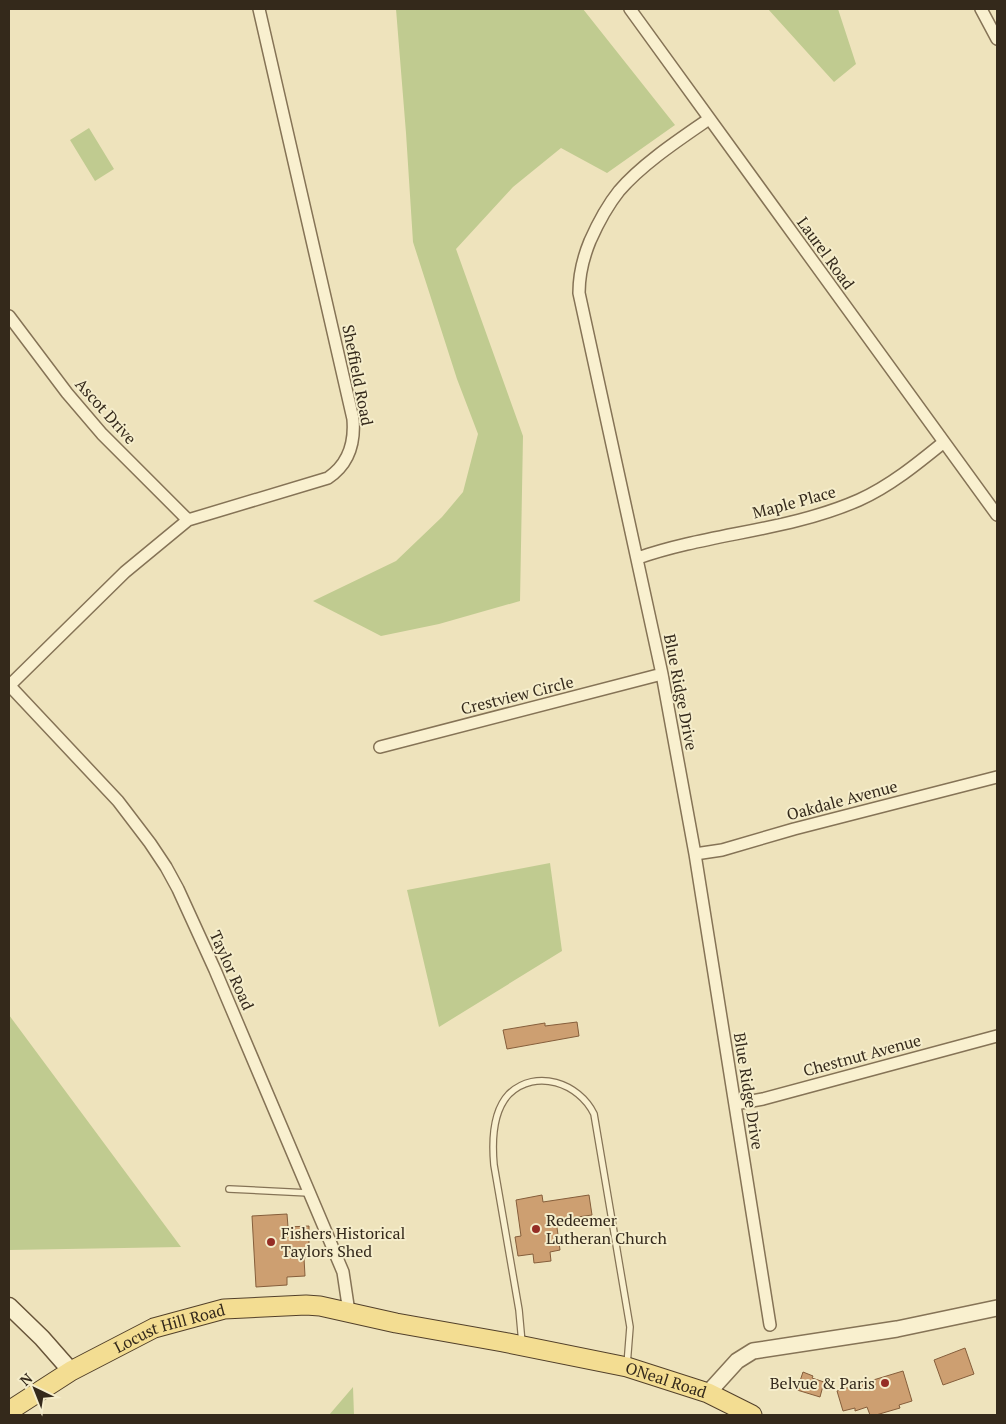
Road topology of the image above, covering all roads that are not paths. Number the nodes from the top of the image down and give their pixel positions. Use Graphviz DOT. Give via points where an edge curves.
graph roads {
  1 [pos="258,9"];
  2 [pos="630,9"];
  3 [pos="981,9"];
  4 [pos="997,39"];
  5 [pos="709,119"];
  6 [pos="9,316"];
  7 [pos="944,442"];
  8 [pos="997,515"];
  9 [pos="188,520"];
  10 [pos="638,558"];
  11 [pos="662,674"];
  12 [pos="9,685"];
  13 [pos="380,747"];
  14 [pos="997,776"];
  15 [pos="695,854"];
  16 [pos="997,1036"];
  17 [pos="735,1104"];
  18 [pos="229,1189"];
  19 [pos="310,1193"];
  20 [pos="9,1306"];
  21 [pos="997,1308"];
  22 [pos="349,1312"];
  23 [pos="770,1324"];
  24 [pos="522,1345"];
  25 [pos="627,1366"];
  26 [pos="71,1371"];
  27 [pos="708,1393"];
  28 [pos="9,1411"];
  29 [pos="752,1415"];
  1 -- 9 [label="street, Sheffield Road" via="341,364 353,419 353,440 345,462 328,478"];
  2 -- 5 [label="street, Laurel Road"];
  3 -- 4 [label="street"];
  5 -- 7 [label="street, Laurel Road"];
  5 -- 10 [label="street, Blue Ridge Drive" via="642,169 619,191 597,225 580,273 581,308"];
  6 -- 9 [label="street, Ascot Drive" via="102,434"];
  7 -- 8 [label="street, Laurel Road"];
  7 -- 10 [label="street, Maple Place" via="874,492 839,508 666,548"];
  9 -- 12 [label="street, Sheffield Road" via="125,572"];
  10 -- 11 [label="street, Blue Ridge Drive"];
  11 -- 13 [label="street, Crestview Circle"];
  11 -- 15 [label="street, Blue Ridge Drive"];
  12 -- 19 [label="street, Taylor Road" via="118,801 166,867 215,970"];
  14 -- 15 [label="street, Oakdale Avenue" via="722,850"];
  15 -- 17 [label="street, Blue Ridge Drive"];
  16 -- 17 [label="street, Chestnut Avenue"];
  17 -- 23 [label="street, Blue Ridge Drive"];
  18 -- 19 [label="lane"];
  19 -- 22 [label="street, Taylor Road" via="343,1272"];
  20 -- 26 [label="main road"];
  21 -- 27 [label="street, ONeal Road" via="897,1329 753,1351 738,1361"];
  22 -- 24 [label="main road, ONeal Road"];
  22 -- 26 [label="main road, Locust Hill Road" via="306,1305 224,1309 154,1328"];
  24 -- 25 [label="main road, ONeal Road"];
  24 -- 25 [label="lane" via="492,1146 501,1106 509,1094 536,1081 550,1081 579,1094 589,1103 594,1114 630,1327"];
  25 -- 27 [label="main road, ONeal Road"];
  26 -- 28 [label="main road, Locust Hill Road"];
  27 -- 29 [label="main road"];
}
